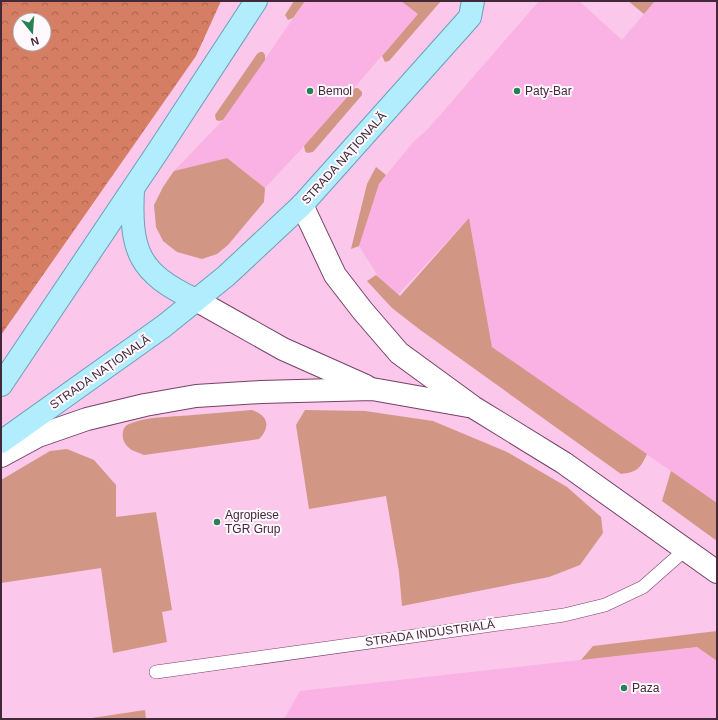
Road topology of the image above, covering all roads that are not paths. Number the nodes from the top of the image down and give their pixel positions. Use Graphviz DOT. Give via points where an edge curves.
graph roads {
  1 [pos="256,1"];
  2 [pos="475,6"];
  3 [pos="133,189"];
  4 [pos="302,204"];
  5 [pos="196,300"];
  6 [pos="1,385"];
  7 [pos="372,389"];
  8 [pos="473,407"];
  9 [pos="1,442"];
  10 [pos="1,456"];
  11 [pos="686,549"];
  12 [pos="717,572"];
  13 [pos="156,672"];
  1 -- 3 [label="main road"];
  2 -- 4 [label="main road, STRADA NAȚIONALĂ"];
  3 -- 5 [label="main road" via="132,221 140,255 150,271 164,283"];
  3 -- 6 [label="main road"];
  4 -- 5 [label="main road, STRADA NAȚIONALĂ" via="226,276"];
  4 -- 8 [label="street" via="335,275 362,310 399,353"];
  5 -- 7 [label="street" via="283,349"];
  5 -- 9 [label="main road, STRADA NAȚIONALĂ" via="164,326"];
  7 -- 8 [label="street"];
  7 -- 10 [label="street" via="196,396 145,405 87,419 38,436"];
  8 -- 11 [label="street" via="564,463"];
  11 -- 12 [label="street"];
  11 -- 13 [label="lane, STRADA INDUSTRIALĂ" via="643,587 605,605 564,615"];
}
